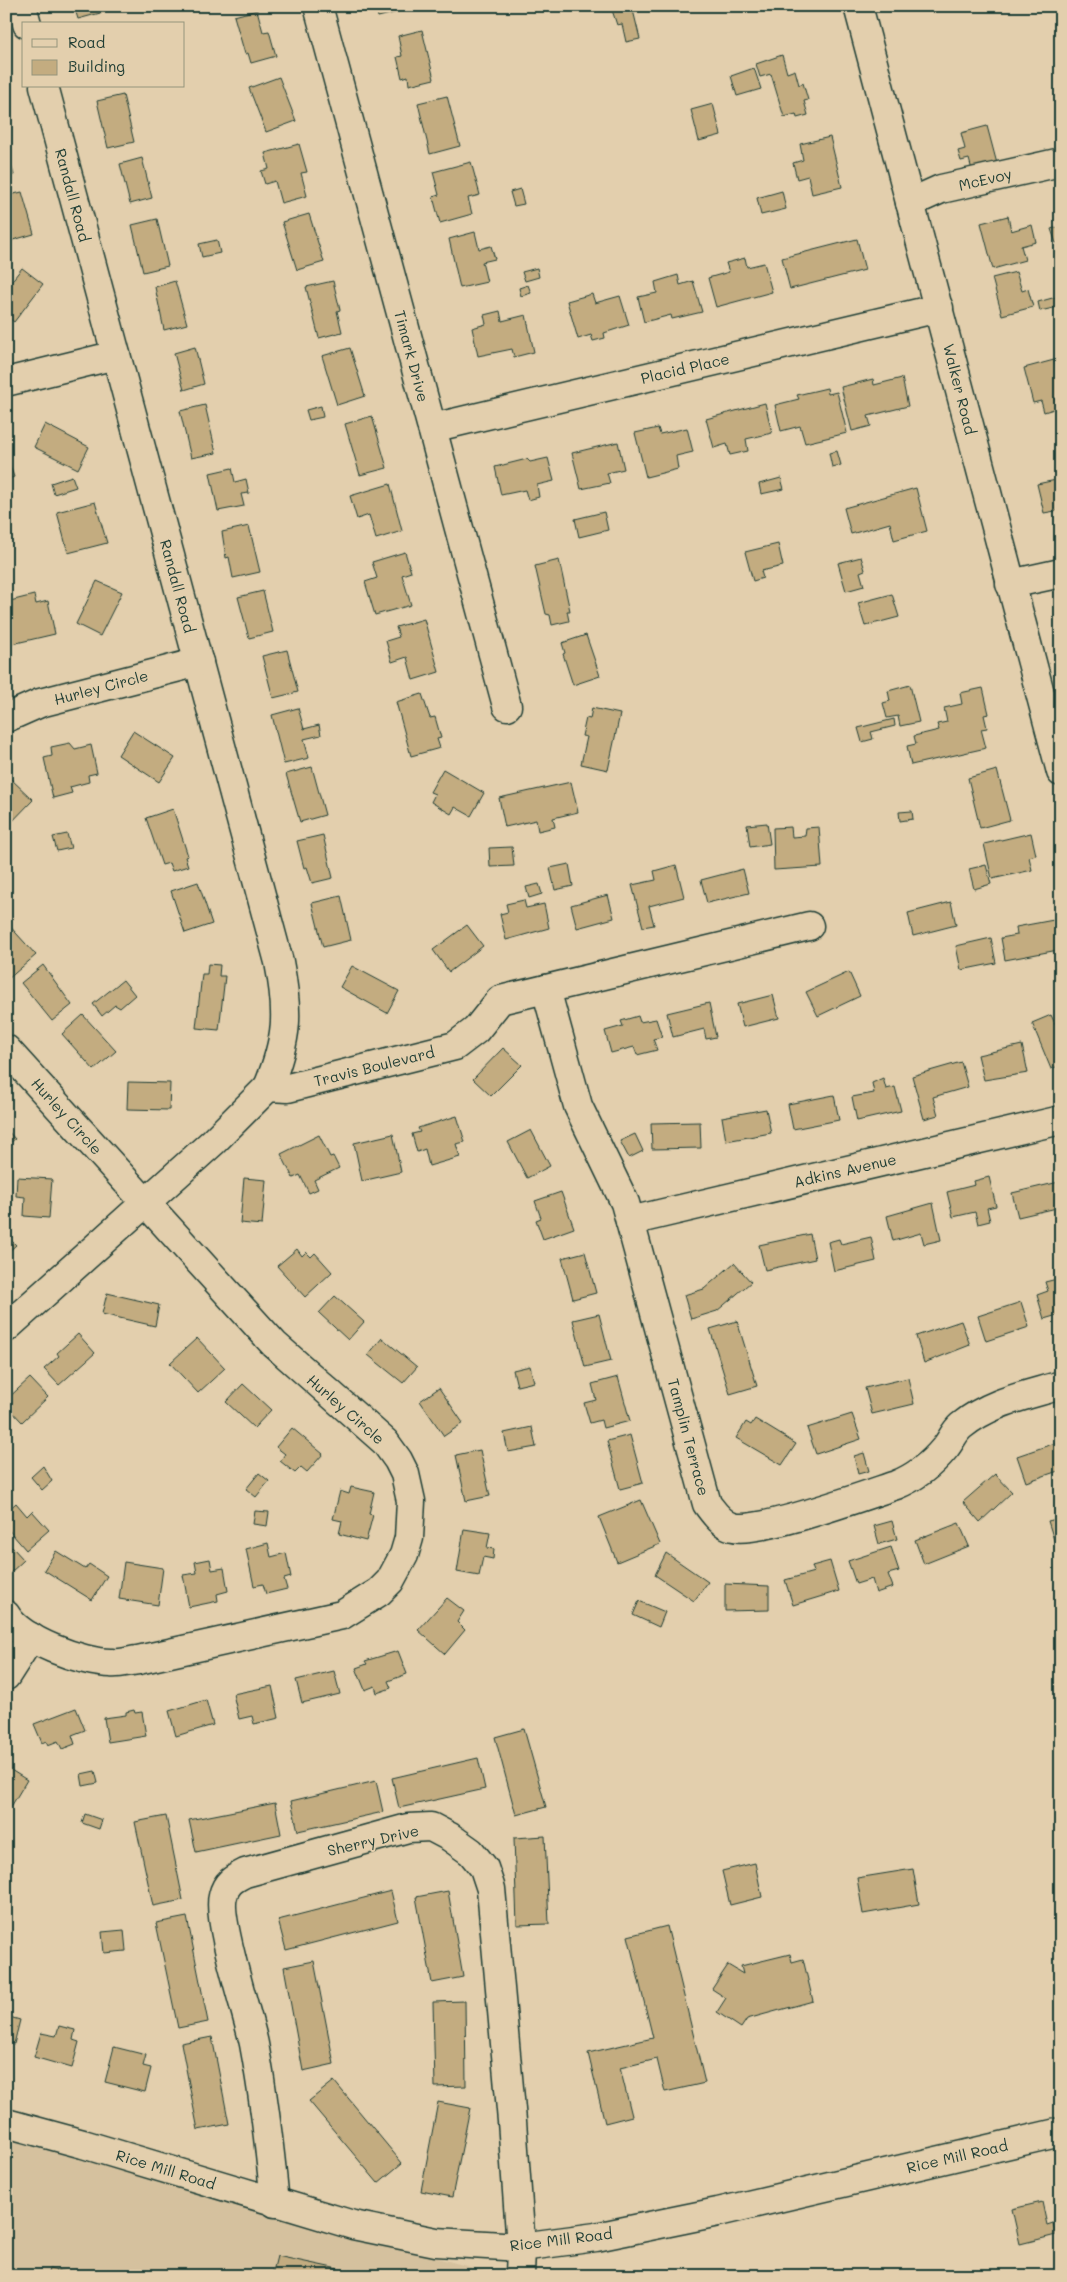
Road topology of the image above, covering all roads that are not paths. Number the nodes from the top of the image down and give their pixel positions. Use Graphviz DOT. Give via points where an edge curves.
graph roads {
  1 [pos="318,6"];
  2 [pos="858,6"];
  3 [pos="45,88"];
  4 [pos="1061,162"];
  5 [pos="910,203"];
  6 [pos="939,308"];
  7 [pos="116,355"];
  8 [pos="6,382"];
  9 [pos="432,428"];
  10 [pos="1061,573"];
  11 [pos="1010,584"];
  12 [pos="199,662"];
  13 [pos="507,706"];
  14 [pos="6,718"];
  15 [pos="1061,772"];
  16 [pos="809,926"];
  17 [pos="546,989"];
  18 [pos="6,1049"];
  19 [pos="268,1087"];
  20 [pos="1061,1120"];
  21 [pos="145,1204"];
  22 [pos="630,1221"];
  23 [pos="6,1328"];
  24 [pos="1061,1385"];
  25 [pos="7,1618"];
  26 [pos="31,1637"];
  27 [pos="6,1676"];
  28 [pos="6,2123"];
  29 [pos="1061,2132"];
  30 [pos="274,2203"];
  31 [pos="521,2247"];
  32 [pos="520,2276"];
  1 -- 9 [label="street, Timark Drive"];
  2 -- 5 [label="street, Walker Road"];
  3 -- 7 [label="street, Randall Road"];
  4 -- 5 [label="street, McEvoy" via="941,189"];
  5 -- 6 [label="street, Walker Road"];
  6 -- 9 [label="street, Placid Place"];
  6 -- 11 [label="street, Walker Road"];
  7 -- 8 [label="street"];
  7 -- 12 [label="street, Randall Road"];
  9 -- 13 [label="street, Timark Drive"];
  10 -- 11 [label="street"];
  11 -- 15 [label="street, Walker Road"];
  12 -- 14 [label="street, Hurley Circle" via="40,703"];
  12 -- 19 [label="street, Randall Road" via="286,997 283,1045"];
  16 -- 17 [label="street, Travis Boulevard"];
  17 -- 19 [label="street, Travis Boulevard" via="500,1000 476,1030 454,1046 288,1088"];
  17 -- 22 [label="street, Tamplin Terrace" via="578,1106 625,1203"];
  18 -- 21 [label="street, Hurley Circle"];
  19 -- 21 [label="street"];
  20 -- 22 [label="street, Adkins Avenue"];
  21 -- 23 [label="street"];
  21 -- 26 [label="street, Hurley Circle" via="274,1344 385,1442 405,1474 409,1488 412,1502 410,1538 390,1581 362,1605 342,1616 110,1664 54,1650"];
  22 -- 24 [label="street, Tamplin Terrace" via="707,1504 717,1517 733,1527 752,1527 797,1516 912,1478 946,1447 959,1428 980,1412"];
  25 -- 26 [label="street, Hurley Circle"];
  26 -- 27 [label="street"];
  28 -- 30 [label="street, Rice Mill Road"];
  29 -- 31 [label="street, Rice Mill Road" via="718,2212 596,2237"];
  30 -- 31 [label="street, Rice Mill Road" via="353,2226 436,2242"];
  30 -- 31 [label="street, Sherry Drive" via="270,2148 254,2044 224,1923 222,1897 230,1881 245,1873 408,1828 431,1827 471,1852 484,1868 491,1889"];
  31 -- 32 [label="street, Sherry Drive"];
}
